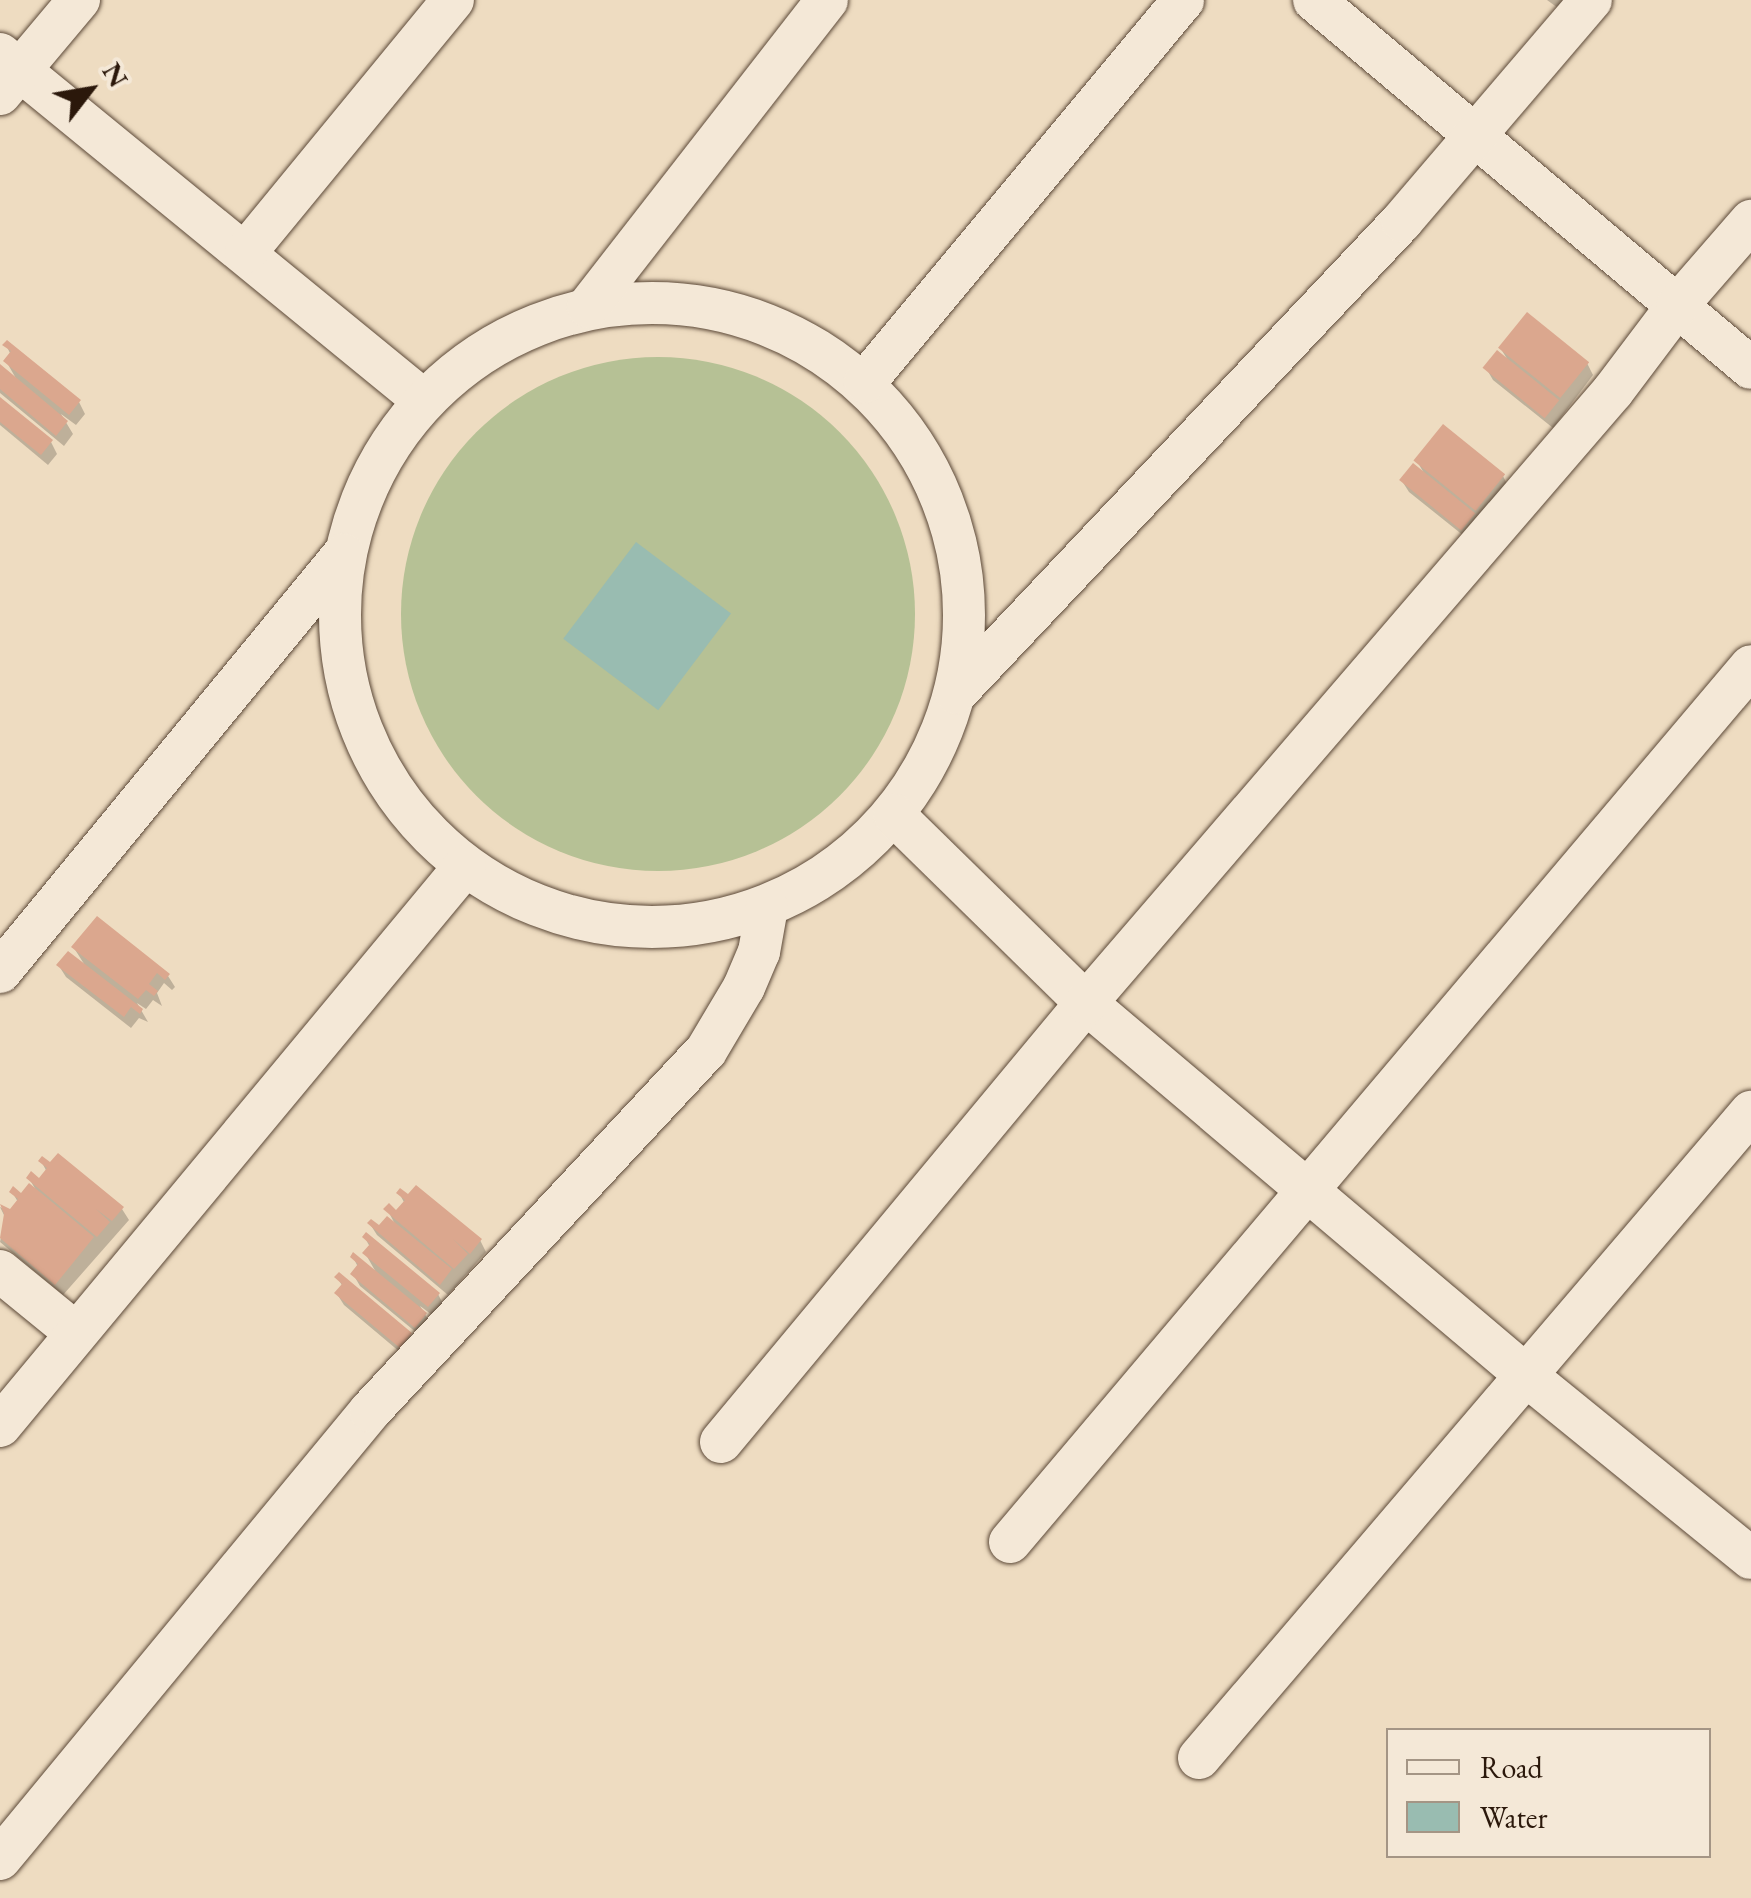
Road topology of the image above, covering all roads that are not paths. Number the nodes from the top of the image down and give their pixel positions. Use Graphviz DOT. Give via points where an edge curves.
graph roads {
  1 [pos="79,0"];
  2 [pos="453,0"];
  3 [pos="827,0"];
  4 [pos="1182,0"];
  5 [pos="1314,0"];
  6 [pos="1590,0"];
  7 [pos="6,73"];
  8 [pos="1476,136"];
  9 [pos="1751,220"];
  10 [pos="246,252"];
  11 [pos="588,306"];
  12 [pos="1677,306"];
  13 [pos="1751,368"];
  14 [pos="866,382"];
  15 [pos="422,399"];
  16 [pos="344,554"];
  17 [pos="1751,666"];
  18 [pos="956,693"];
  19 [pos="894,815"];
  20 [pos="466,866"];
  21 [pos="767,907"];
  22 [pos="0,972"];
  23 [pos="1086,1003"];
  24 [pos="1751,1112"];
  25 [pos="1305,1191"];
  26 [pos="0,1271"];
  27 [pos="76,1334"];
  28 [pos="1528,1377"];
  29 [pos="0,1426"];
  30 [pos="721,1442"];
  31 [pos="1010,1542"];
  32 [pos="1746,1544"];
  33 [pos="1200,1758"];
  34 [pos="0,1859"];
  1 -- 7 [label="street"];
  2 -- 10 [label="street"];
  3 -- 11 [label="street"];
  4 -- 14 [label="street"];
  5 -- 8 [label="street"];
  6 -- 8 [label="street"];
  7 -- 10 [label="street"];
  8 -- 12 [label="street"];
  8 -- 18 [label="street"];
  9 -- 12 [label="street"];
  10 -- 15 [label="street"];
  11 -- 14 [label="street" via="683,302 776,326"];
  11 -- 15 [label="street" via="498,340"];
  12 -- 13 [label="street"];
  12 -- 23 [label="street" via="1613,392"];
  14 -- 18 [label="street" via="938,489 960,556 965,624"];
  15 -- 16 [label="street" via="372,471"];
  16 -- 20 [label="street" via="340,642 360,728 403,804"];
  16 -- 22 [label="street"];
  17 -- 25 [label="street"];
  18 -- 19 [label="street" via="932,757"];
  19 -- 21 [label="street" via="837,870"];
  19 -- 23 [label="street"];
  20 -- 21 [label="street" via="534,905 611,926 690,926"];
  20 -- 27 [label="street"];
  21 -- 34 [label="street" via="759,952 706,1051 370,1410"];
  23 -- 25 [label="street"];
  23 -- 30 [label="street"];
  24 -- 28 [label="street"];
  25 -- 28 [label="street"];
  25 -- 31 [label="street"];
  26 -- 27 [label="street"];
  27 -- 29 [label="street"];
  28 -- 32 [label="street"];
  28 -- 33 [label="street"];
}
